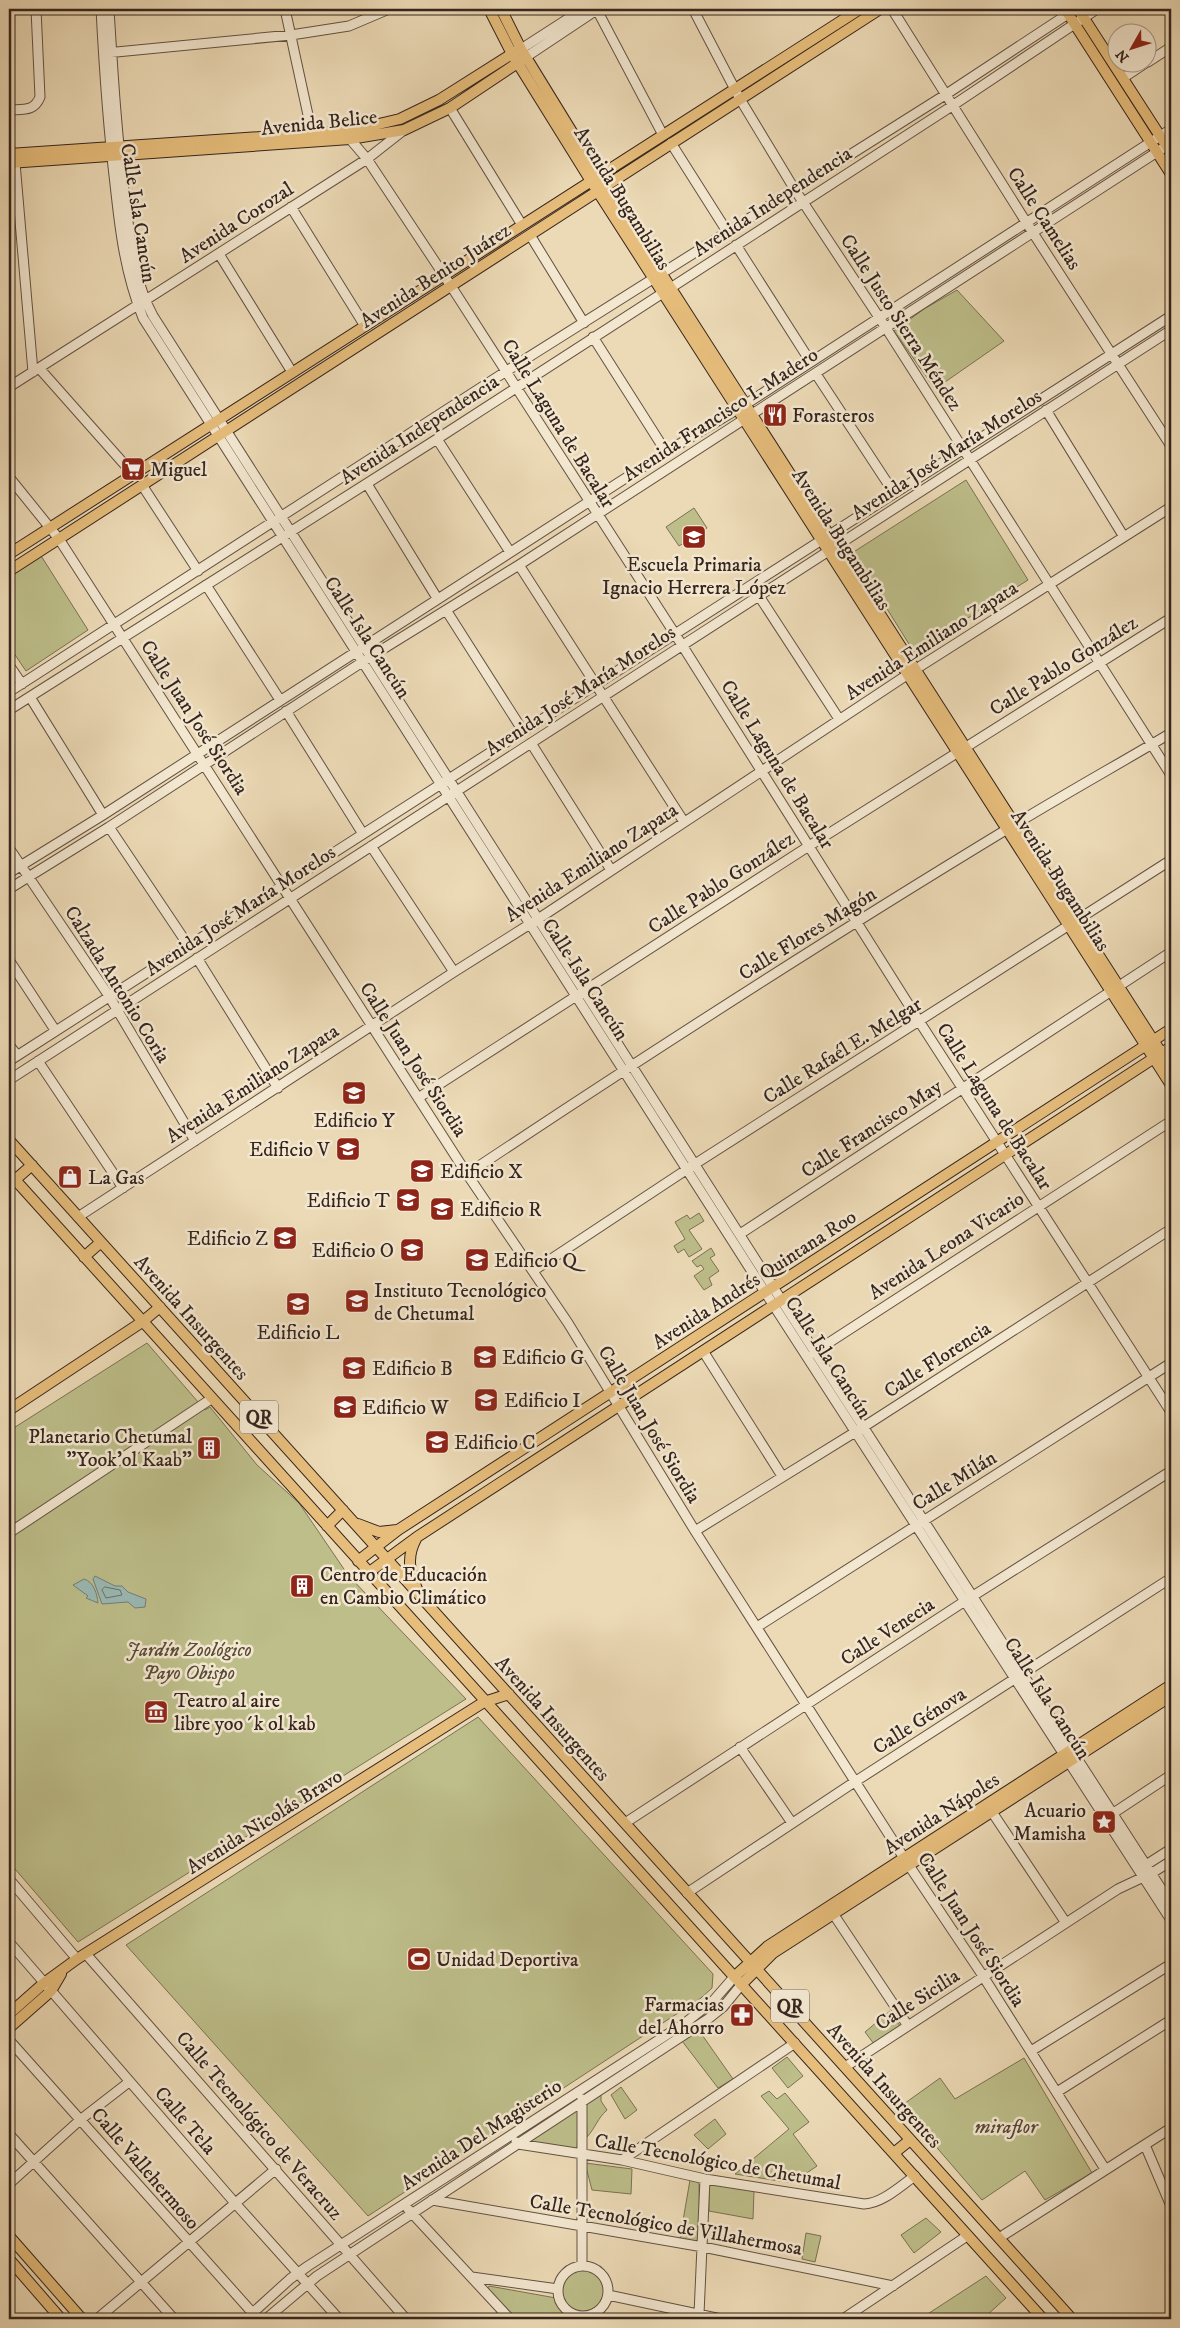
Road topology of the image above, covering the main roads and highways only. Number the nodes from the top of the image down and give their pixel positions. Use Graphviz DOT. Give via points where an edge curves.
graph roads {
  1 [pos="489,9"];
  2 [pos="501,9"];
  3 [pos="860,9"];
  4 [pos="880,9"];
  5 [pos="1074,12"];
  6 [pos="519,56"];
  7 [pos="312,137"];
  8 [pos="1170,147"];
  9 [pos="115,152"];
  10 [pos="9,154"];
  11 [pos="12,163"];
  12 [pos="1171,174"];
  13 [pos="595,178"];
  14 [pos="602,188"];
  15 [pos="9,554"];
  16 [pos="9,571"];
  17 [pos="1171,1030"];
  18 [pos="1150,1043"];
  19 [pos="1171,1047"];
  20 [pos="1158,1056"];
  21 [pos="1171,1068"];
  22 [pos="1171,1085"];
  23 [pos="9,1140"];
  24 [pos="32,1165"];
  25 [pos="12,1176"];
  26 [pos="101,1242"];
  27 [pos="84,1257"];
  28 [pos="160,1307"];
  29 [pos="142,1322"];
  30 [pos="9,1410"];
  31 [pos="343,1510"];
  32 [pos="352,1521"];
  33 [pos="327,1526"];
  34 [pos="398,1530"];
  35 [pos="417,1537"];
  36 [pos="376,1547"];
  37 [pos="386,1558"];
  38 [pos="358,1561"];
  39 [pos="368,1573"];
  40 [pos="418,1593"];
  41 [pos="499,1684"];
  42 [pos="1171,1685"];
  43 [pos="509,1694"];
  44 [pos="1171,1696"];
  45 [pos="484,1702"];
  46 [pos="1071,1755"];
  47 [pos="906,1861"];
  48 [pos="840,1904"];
  49 [pos="753,1965"];
  50 [pos="738,1981"];
  51 [pos="47,1987"];
  52 [pos="9,2014"];
  53 [pos="9,2028"];
  54 [pos="910,2140"];
  55 [pos="894,2153"];
  56 [pos="9,2236"];
  57 [pos="9,2259"];
  58 [pos="61,2319"];
  59 [pos="82,2319"];
  60 [pos="1043,2319"];
  61 [pos="1072,2319"];
  1 -- 6 [label="main road, Avenida Bugambilias"];
  2 -- 6 [label="main road, Avenida Bugambilias"];
  3 -- 13 [label="main road, Avenida Benito Juárez"];
  4 -- 14 [label="main road, Avenida Benito Juárez"];
  5 -- 8 [label="main road"];
  5 -- 12 [label="main road" via="1074,24"];
  6 -- 7 [label="main road, Avenida Belice" via="400,119"];
  6 -- 7 [label="main road, Avenida Belice" via="450,108 404,130 350,139"];
  6 -- 13 [label="main road, Avenida Bugambilias"];
  7 -- 9 [label="main road, Avenida Belice"];
  9 -- 10 [label="main road, Avenida Belice"];
  9 -- 11 [label="main road, Avenida Belice"];
  13 -- 14 [label="main road, Avenida Bugambilias"];
  13 -- 15 [label="main road, Avenida Benito Juárez"];
  14 -- 16 [label="main road, Avenida Benito Juárez"];
  14 -- 18 [label="main road, Avenida Bugambilias"];
  17 -- 18 [label="main road, Avenida Andrés Quintana Roo"];
  18 -- 20 [label="main road, Avenida Bugambilias"];
  18 -- 34 [label="main road, Avenida Andrés Quintana Roo"];
  19 -- 20 [label="main road, Avenida Andrés Quintana Roo"];
  20 -- 21 [label="main road, Avenida Bugambilias"];
  20 -- 22 [label="main road, Avenida Bugambilias"];
  20 -- 35 [label="main road, Avenida Andrés Quintana Roo"];
  23 -- 24 [label="main road, Avenida Insurgentes / QR"];
  24 -- 25 [label="main road"];
  24 -- 26 [label="main road, Avenida Insurgentes / QR"];
  25 -- 27 [label="main road, Avenida Insurgentes / QR"];
  26 -- 27 [label="main road"];
  26 -- 28 [label="main road, Avenida Insurgentes / QR"];
  27 -- 29 [label="main road, Avenida Insurgentes / QR"];
  28 -- 29 [label="main road"];
  28 -- 31 [label="main road, Avenida Insurgentes / QR"];
  29 -- 30 [label="main road"];
  29 -- 33 [label="main road, Avenida Insurgentes / QR"];
  31 -- 32 [label="main road, Avenida Insurgentes / QR"];
  31 -- 33 [label="main road"];
  32 -- 34 [label="main road" via="379,1532"];
  32 -- 36 [label="main road, Avenida Insurgentes / QR"];
  33 -- 38 [label="main road, Avenida Insurgentes / QR"];
  34 -- 36 [label="main road, Avenida Andrés Quintana Roo"];
  35 -- 37 [label="main road, Avenida Andrés Quintana Roo"];
  35 -- 40 [label="main road" via="409,1557 409,1567"];
  36 -- 37 [label="main road, Avenida Insurgentes / QR"];
  36 -- 38 [label="main road, Avenida Andrés Quintana Roo"];
  37 -- 39 [label="main road, Avenida Andrés Quintana Roo"];
  37 -- 40 [label="main road, Avenida Insurgentes / QR"];
  38 -- 39 [label="main road, Avenida Insurgentes / QR"];
  39 -- 45 [label="main road, Avenida Insurgentes / QR"];
  40 -- 41 [label="main road, Avenida Insurgentes / QR"];
  41 -- 43 [label="main road, Avenida Insurgentes / QR"];
  41 -- 45 [label="main road, Avenida Nicolás Bravo"];
  42 -- 46 [label="main road, Avenida Nápoles"];
  43 -- 45 [label="main road, Avenida Nicolás Bravo"];
  43 -- 49 [label="main road, Avenida Insurgentes / QR"];
  44 -- 46 [label="main road, Avenida Nápoles"];
  45 -- 50 [label="main road, Avenida Insurgentes / QR"];
  45 -- 51 [label="main road, Avenida Nicolás Bravo" via="82,1957"];
  46 -- 47 [label="main road, Avenida Nápoles"];
  46 -- 47 [label="main road, Avenida Nápoles" via="992,1812"];
  47 -- 48 [label="main road, Avenida Nápoles"];
  48 -- 49 [label="main road, Avenida Nápoles" via="834,1914"];
  48 -- 49 [label="main road, Avenida Nápoles" via="768,1946"];
  49 -- 50 [label="main road, Avenida Nápoles"];
  49 -- 54 [label="main road, Avenida Insurgentes / QR"];
  50 -- 55 [label="main road, Avenida Insurgentes / QR"];
  51 -- 52 [label="main road, Avenida Nicolás Bravo"];
  51 -- 53 [label="main road, Avenida Nicolás Bravo"];
  54 -- 55 [label="main road"];
  54 -- 61 [label="main road, Avenida Insurgentes / QR"];
  55 -- 60 [label="main road, Avenida Insurgentes / QR"];
  56 -- 59 [label="main road"];
  57 -- 58 [label="main road"];
}
